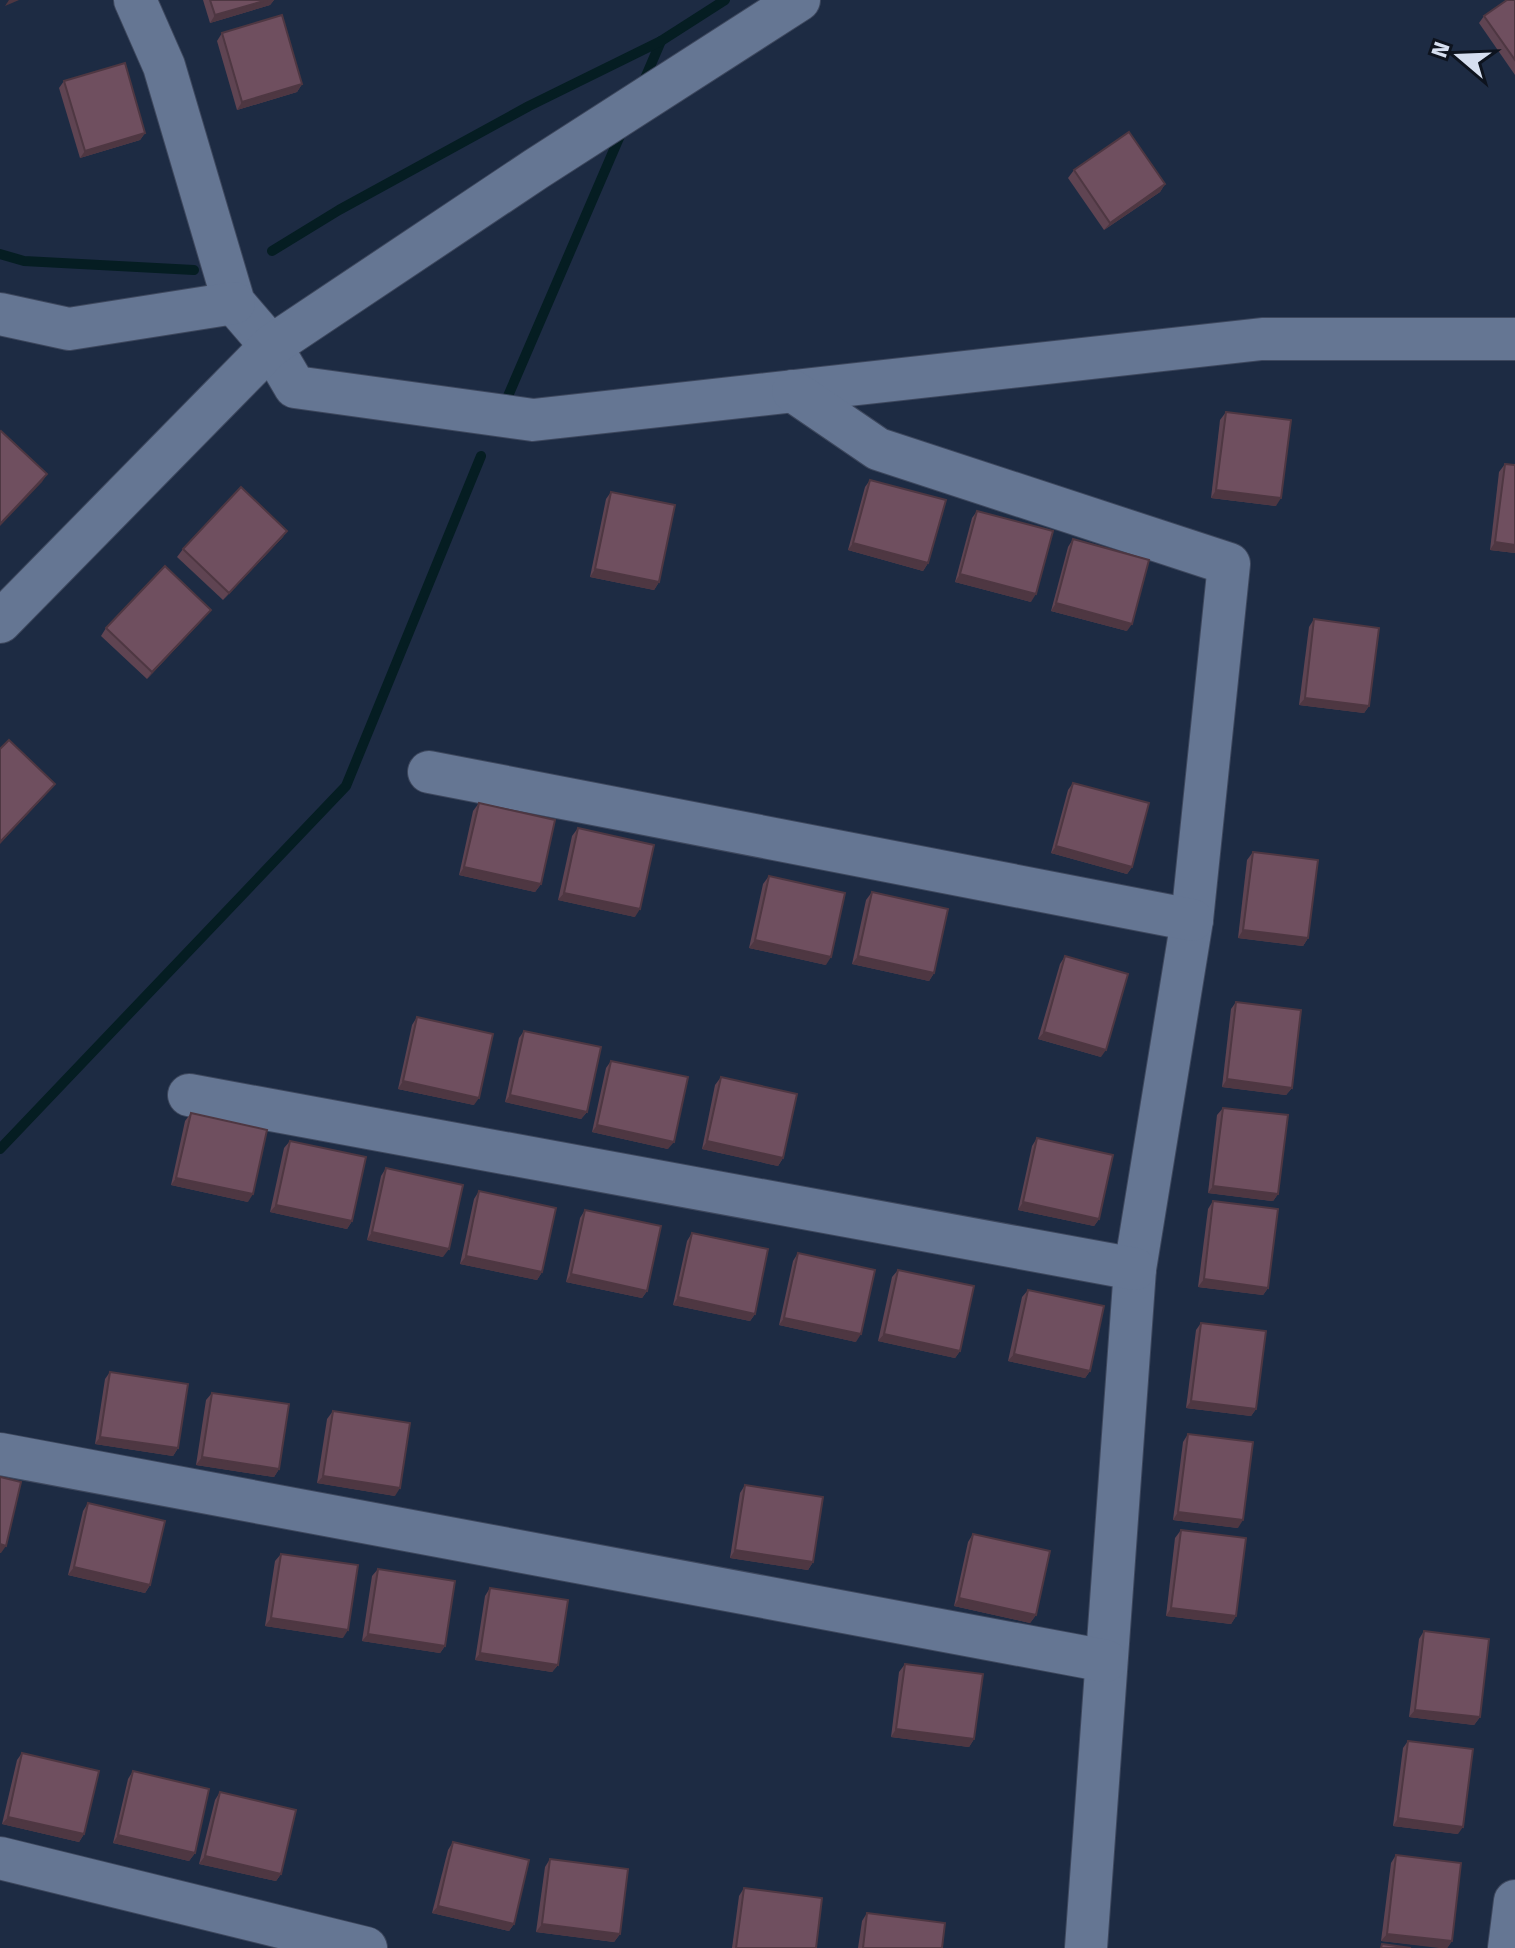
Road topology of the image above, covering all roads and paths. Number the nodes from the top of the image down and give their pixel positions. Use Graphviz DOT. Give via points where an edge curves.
graph roads {
  1 [pos="135,0"];
  2 [pos="799,0"];
  3 [pos="234,303"];
  4 [pos="0,314"];
  5 [pos="1515,339"];
  6 [pos="271,346"];
  7 [pos="793,391"];
  8 [pos="0,622"];
  9 [pos="429,772"];
  10 [pos="1192,920"];
  11 [pos="189,1095"];
  12 [pos="1135,1269"];
  13 [pos="0,1454"];
  14 [pos="1106,1661"];
  15 [pos="0,1858"];
  16 [pos="1515,1901"];
  17 [pos="366,1948"];
  18 [pos="1086,1948"];
  19 [pos="1509,1948"];
  1 -- 3 [label="street" via="164,66"];
  2 -- 6 [label="street"];
  3 -- 4 [label="street" via="69,329"];
  3 -- 6 [label="street"];
  5 -- 7 [label="street" via="1262,339"];
  6 -- 7 [label="street" via="295,387 533,420"];
  6 -- 8 [label="street"];
  7 -- 10 [label="street" via="878,449 1229,564"];
  9 -- 10 [label="street"];
  10 -- 12 [label="street"];
  11 -- 12 [label="street"];
  12 -- 14 [label="street"];
  13 -- 14 [label="street"];
  14 -- 18 [label="street"];
  15 -- 17 [label="street"];
  16 -- 19 [label="street"];
}
